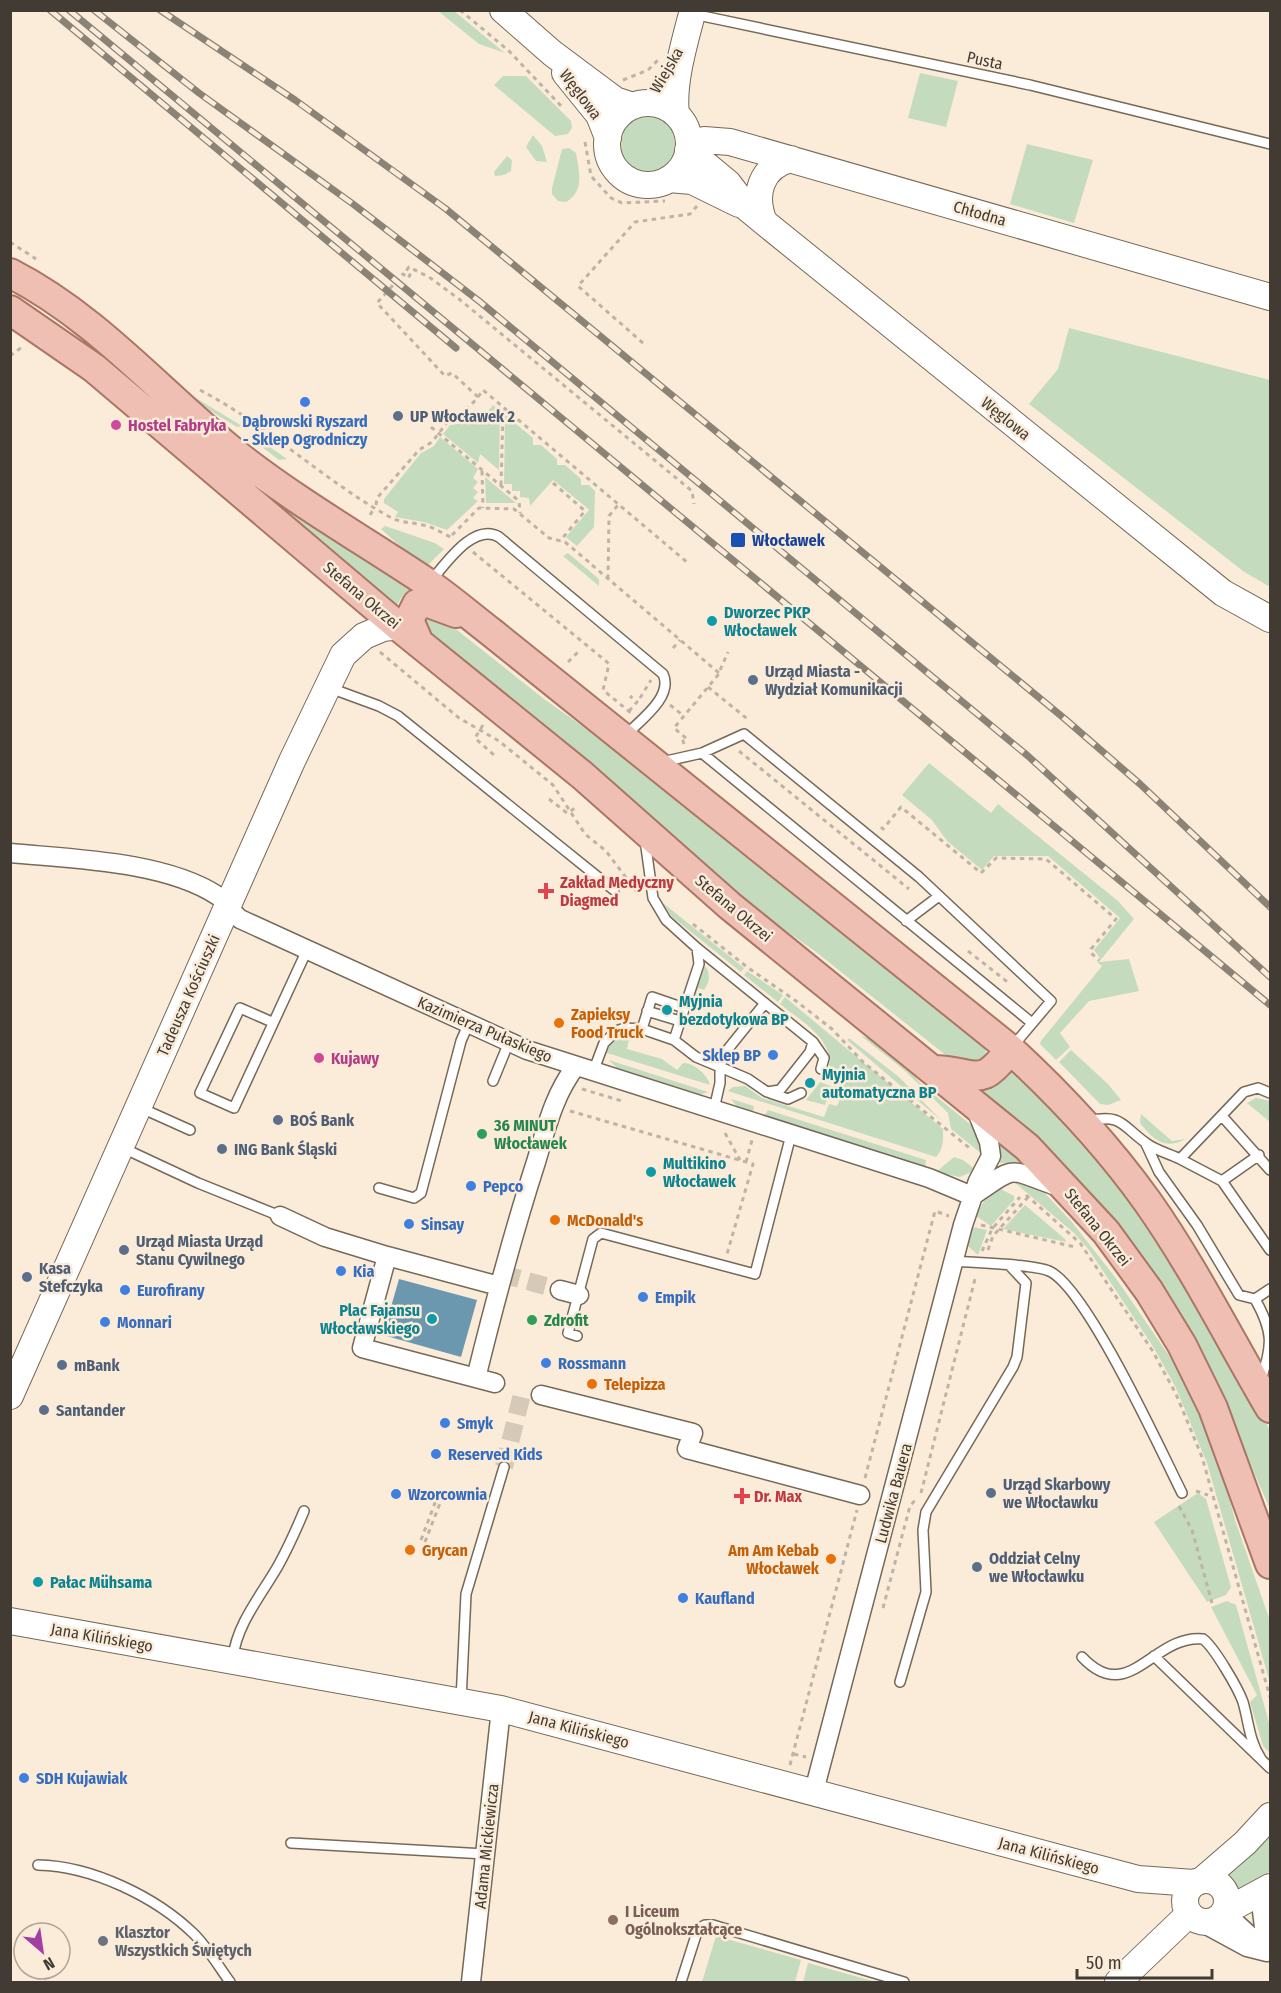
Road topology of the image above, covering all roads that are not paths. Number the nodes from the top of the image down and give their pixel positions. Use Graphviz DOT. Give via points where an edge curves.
graph roads {
  1 [pos="503,10"];
  2 [pos="690,20"];
  3 [pos="552,52"];
  4 [pos="638,105"];
  5 [pos="676,114"];
  6 [pos="596,138"];
  7 [pos="1270,144"];
  8 [pos="689,148"];
  9 [pos="791,159"];
  10 [pos="671,189"];
  11 [pos="756,215"];
  12 [pos="16,280"];
  13 [pos="1270,297"];
  14 [pos="11,311"];
  15 [pos="428,584"];
  16 [pos="1270,620"];
  17 [pos="476,621"];
  18 [pos="409,634"];
  19 [pos="327,687"];
  20 [pos="626,724"];
  21 [pos="702,753"];
  22 [pos="656,764"];
  23 [pos="645,832"];
  24 [pos="10,853"];
  25 [pos="614,890"];
  26 [pos="939,896"];
  27 [pos="227,907"];
  28 [pos="906,921"];
  29 [pos="697,948"];
  30 [pos="307,950"];
  31 [pos="765,1003"];
  32 [pos="684,1008"];
  33 [pos="648,1011"];
  34 [pos="680,1021"];
  35 [pos="272,1022"];
  36 [pos="1032,1023"];
  37 [pos="468,1025"];
  38 [pos="642,1029"];
  39 [pos="674,1040"];
  40 [pos="509,1042"];
  41 [pos="813,1042"];
  42 [pos="1010,1049"];
  43 [pos="576,1066"];
  44 [pos="720,1067"];
  45 [pos="821,1069"];
  46 [pos="934,1070"];
  47 [pos="593,1072"];
  48 [pos="493,1081"];
  49 [pos="767,1092"];
  50 [pos="801,1093"];
  51 [pos="1270,1093"];
  52 [pos="973,1103"];
  53 [pos="139,1107"];
  54 [pos="714,1109"];
  55 [pos="1222,1116"];
  56 [pos="1084,1122"];
  57 [pos="190,1130"];
  58 [pos="791,1135"];
  59 [pos="1146,1144"];
  60 [pos="121,1147"];
  61 [pos="1259,1155"];
  62 [pos="1180,1159"];
  63 [pos="996,1169"];
  64 [pos="1270,1170"];
  65 [pos="1222,1181"];
  66 [pos="379,1188"];
  67 [pos="1070,1191"];
  68 [pos="972,1196"];
  69 [pos="280,1216"];
  70 [pos="1270,1250"];
  71 [pos="387,1256"];
  72 [pos="954,1261"];
  73 [pos="1010,1266"];
  74 [pos="499,1286"];
  75 [pos="1270,1289"];
  76 [pos="560,1290"];
  77 [pos="579,1295"];
  78 [pos="1255,1299"];
  79 [pos="1269,1324"];
  80 [pos="577,1336"];
  81 [pos="476,1378"];
  82 [pos="495,1383"];
  83 [pos="541,1395"];
  84 [pos="10,1396"];
  85 [pos="1264,1397"];
  86 [pos="504,1467"];
  87 [pos="1180,1490"];
  88 [pos="860,1495"];
  89 [pos="304,1511"];
  90 [pos="1270,1564"];
  91 [pos="10,1621"];
  92 [pos="1154,1656"];
  93 [pos="1082,1657"];
  94 [pos="232,1660"];
  95 [pos="900,1682"];
  96 [pos="460,1701"];
  97 [pos="501,1709"];
  98 [pos="1261,1759"];
  99 [pos="1270,1768"];
  100 [pos="814,1791"];
  101 [pos="1270,1816"];
  102 [pos="291,1843"];
  103 [pos="485,1854"];
  104 [pos="38,1865"];
  105 [pos="1270,1889"];
  106 [pos="1199,1903"];
  107 [pos="1269,1953"];
  108 [pos="230,1983"];
  109 [pos="471,1983"];
  110 [pos="681,1983"];
  111 [pos="904,1983"];
  112 [pos="1118,1983"];
  1 -- 3 [label="street, Węglowa"];
  2 -- 4 [label="street, Wiejska" via="658,87"];
  2 -- 5 [label="street, Wiejska" via="675,96"];
  2 -- 7 [label="lane, Pusta" via="1030,85"];
  3 -- 4 [label="street, Węglowa" via="615,100"];
  3 -- 6 [label="street, Węglowa" via="599,115"];
  4 -- 5 [label="street" via="665,106"];
  4 -- 6 [label="street" via="619,116"];
  5 -- 8 [label="street" via="686,128"];
  6 -- 10 [label="street" via="627,178"];
  8 -- 9 [label="street, Chłodna" via="704,140 720,139"];
  8 -- 10 [label="street"];
  8 -- 11 [label="street, Węglowa"];
  9 -- 11 [label="street" via="771,168 759,187"];
  9 -- 13 [label="street, Chłodna"];
  10 -- 11 [label="street, Węglowa" via="692,181"];
  11 -- 16 [label="street, Węglowa" via="1223,593"];
  12 -- 15 [label="main road" via="118,348 237,455"];
  14 -- 18 [label="main road, Stefana Okrzei" via="94,368"];
  15 -- 17 [label="main road"];
  15 -- 20 [label="lane" via="475,537 487,533 499,537 663,674 663,695"];
  17 -- 18 [label="main road" via="426,602 417,604 409,620"];
  17 -- 20 [label="main road"];
  18 -- 19 [label="street, Tadeusza Kościuszki" via="383,628 364,636 343,655"];
  18 -- 23 [label="main road, Stefana Okrzei" via="582,775"];
  19 -- 25 [label="lane" via="398,716"];
  19 -- 27 [label="street, Tadeusza Kościuszki"];
  20 -- 22 [label="main road"];
  21 -- 22 [label="lane"];
  21 -- 26 [label="lane" via="744,734"];
  21 -- 28 [label="lane"];
  22 -- 42 [label="main road"];
  23 -- 29 [label="lane" via="653,898 666,920"];
  23 -- 46 [label="main road, Stefana Okrzei" via="730,906"];
  24 -- 27 [label="street, Kazimierza Pułaskiego" via="159,871 220,897"];
  26 -- 28 [label="lane"];
  26 -- 36 [label="lane" via="1051,1001"];
  27 -- 30 [label="street, Kazimierza Pułaskiego" via="240,919"];
  27 -- 53 [label="street, Tadeusza Kościuszki"];
  28 -- 36 [label="lane"];
  29 -- 31 [label="lane"];
  29 -- 32 [label="lane" via="699,964"];
  30 -- 35 [label="lane"];
  30 -- 37 [label="street, Kazimierza Pułaskiego"];
  31 -- 41 [label="lane"];
  31 -- 44 [label="lane" via="724,1054"];
  32 -- 33 [label="lane" via="652,997"];
  32 -- 34 [label="lane"];
  33 -- 34 [label="lane"];
  33 -- 38 [label="lane"];
  34 -- 39 [label="lane"];
  35 -- 35 [label="lane" via="234,1108 200,1093 240,1008"];
  36 -- 42 [label="lane"];
  37 -- 40 [label="street, Kazimierza Pułaskiego"];
  37 -- 66 [label="lane" via="421,1193 414,1198"];
  38 -- 39 [label="lane"];
  38 -- 47 [label="lane" via="625,1028 609,1037"];
  39 -- 44 [label="lane" via="696,1057"];
  40 -- 43 [label="street, Kazimierza Pułaskiego"];
  40 -- 48 [label="lane"];
  41 -- 45 [label="lane" via="824,1058"];
  41 -- 49 [label="lane" via="810,1052 780,1090"];
  42 -- 46 [label="main road" via="996,1067 980,1076"];
  42 -- 56 [label="main road"];
  43 -- 47 [label="street, Kazimierza Pułaskiego"];
  43 -- 74 [label="street" via="563,1083 554,1106"];
  44 -- 49 [label="lane"];
  44 -- 54 [label="lane"];
  46 -- 52 [label="main road, Stefana Okrzei"];
  47 -- 54 [label="street, Kazimierza Pułaskiego"];
  49 -- 50 [label="lane" via="788,1099"];
  51 -- 55 [label="lane" via="1250,1088"];
  52 -- 63 [label="street"];
  52 -- 67 [label="main road, Stefana Okrzei" via="1027,1147"];
  53 -- 57 [label="lane"];
  53 -- 60 [label="street, Tadeusza Kościuszki"];
  54 -- 58 [label="street, Kazimierza Pułaskiego"];
  55 -- 61 [label="lane"];
  55 -- 62 [label="lane"];
  56 -- 59 [label="lane" via="1102,1118 1119,1121"];
  56 -- 85 [label="main road" via="1148,1203"];
  58 -- 68 [label="street, Kazimierza Pułaskiego" via="929,1178"];
  58 -- 77 [label="lane" via="755,1274 601,1233 594,1236"];
  59 -- 62 [label="lane"];
  59 -- 78 [label="lane" via="1159,1172 1239,1295"];
  60 -- 69 [label="lane"];
  60 -- 84 [label="street, Tadeusza Kościuszki"];
  61 -- 64 [label="lane"];
  61 -- 65 [label="lane"];
  62 -- 65 [label="lane"];
  63 -- 67 [label="street" via="1022,1171"];
  63 -- 68 [label="street, Ludwika Bauera"];
  65 -- 70 [label="lane"];
  67 -- 90 [label="main road, Stefana Okrzei" via="1149,1291 1182,1345 1213,1408"];
  68 -- 72 [label="street, Ludwika Bauera"];
  69 -- 71 [label="street" via="325,1237"];
  71 -- 74 [label="street"];
  71 -- 81 [label="street" via="362,1348"];
  72 -- 73 [label="lane"];
  72 -- 100 [label="street, Ludwika Bauera"];
  73 -- 87 [label="lane" via="1052,1272 1074,1293 1143,1412"];
  73 -- 95 [label="lane" via="1026,1283 1017,1357 926,1512 926,1592"];
  74 -- 81 [label="street"];
  75 -- 78 [label="lane"];
  76 -- 77 [label="street"];
  77 -- 80 [label="lane" via="568,1333"];
  78 -- 79 [label="lane"];
  79 -- 85 [label="lane"];
  81 -- 82 [label="street"];
  83 -- 88 [label="street" via="693,1433 687,1449"];
  86 -- 96 [label="lane" via="466,1594"];
  89 -- 94 [label="lane" via="250,1613"];
  91 -- 94 [label="street, Jana Kilińskiego"];
  92 -- 93 [label="lane" via="1115,1677 1091,1667"];
  92 -- 98 [label="lane"];
  92 -- 98 [label="lane" via="1187,1640 1206,1641 1240,1695 1252,1745"];
  94 -- 96 [label="street, Jana Kilińskiego"];
  96 -- 97 [label="street, Jana Kilińskiego"];
  97 -- 100 [label="street, Jana Kilińskiego"];
  97 -- 103 [label="street, Adama Mickiewicza"];
  98 -- 99 [label="lane"];
  100 -- 106 [label="street, Jana Kilińskiego" via="1138,1879"];
  101 -- 106 [label="street"];
  102 -- 103 [label="lane"];
  103 -- 109 [label="street, Adama Mickiewicza"];
  104 -- 108 [label="lane" via="63,1865 158,1903 196,1936"];
  105 -- 106 [label="street"];
  105 -- 107 [label="street" via="1262,1911"];
  106 -- 107 [label="street, Jana Kilińskiego"];
  106 -- 107 [label="street, Jana Kilińskiego" via="1247,1947"];
  106 -- 112 [label="street"];
  110 -- 111 [label="lane" via="698,1929 713,1925"];
}
